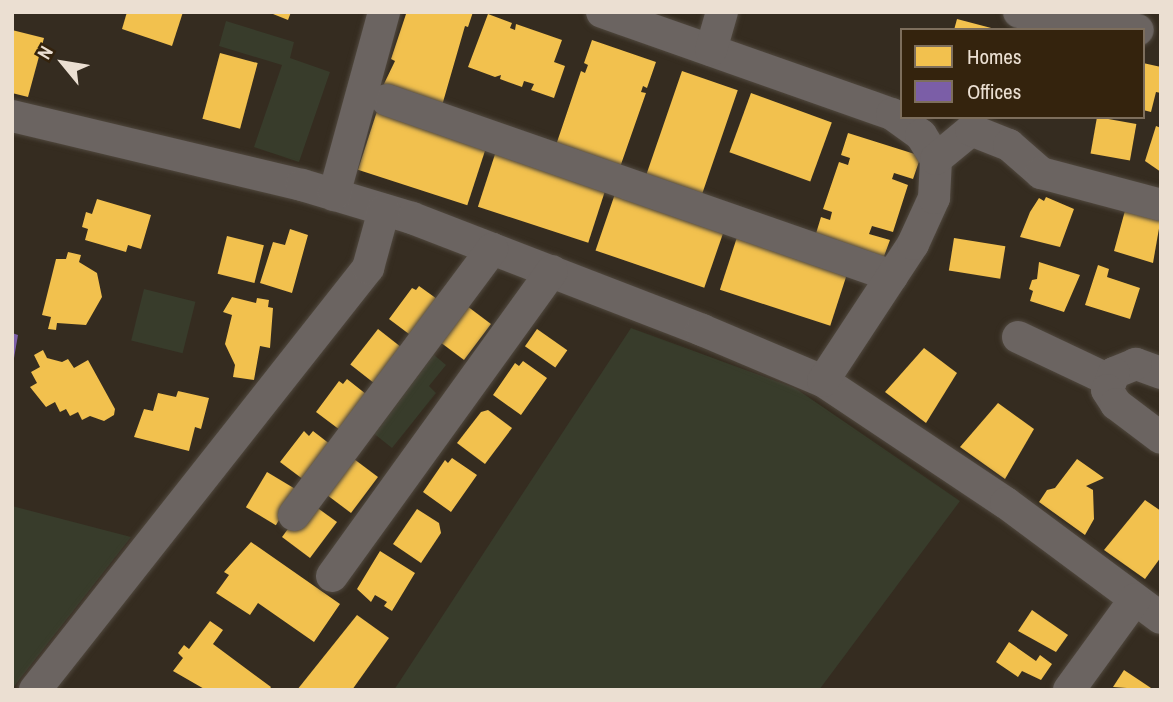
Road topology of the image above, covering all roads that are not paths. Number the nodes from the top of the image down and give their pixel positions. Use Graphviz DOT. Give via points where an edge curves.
graph roads {
  1 [pos="384,12"];
  2 [pos="603,12"];
  3 [pos="722,12"];
  4 [pos="1019,12"];
  5 [pos="1125,28"];
  6 [pos="711,50"];
  7 [pos="387,100"];
  8 [pos="12,116"];
  9 [pos="936,159"];
  10 [pos="334,195"];
  11 [pos="1161,205"];
  12 [pos="384,210"];
  13 [pos="492,249"];
  14 [pos="552,271"];
  15 [pos="892,276"];
  16 [pos="1018,337"];
  17 [pos="1161,373"];
  18 [pos="823,381"];
  19 [pos="1111,381"];
  20 [pos="1161,438"];
  21 [pos="294,515"];
  22 [pos="332,576"];
  23 [pos="1135,599"];
  24 [pos="1161,618"];
  25 [pos="35,690"];
  26 [pos="1069,690"];
  1 -- 10 [label="street"];
  2 -- 6 [label="street"];
  3 -- 6 [label="street"];
  4 -- 5 [label="street"];
  6 -- 9 [label="street" via="892,114 921,135"];
  7 -- 15 [label="street"];
  8 -- 10 [label="street"];
  9 -- 11 [label="street" via="971,130 1009,145 1041,173"];
  9 -- 15 [label="street" via="934,198"];
  10 -- 12 [label="street"];
  12 -- 13 [label="street"];
  12 -- 25 [label="street" via="369,268"];
  13 -- 14 [label="street"];
  13 -- 21 [label="street"];
  14 -- 18 [label="street"];
  14 -- 22 [label="street"];
  15 -- 18 [label="street"];
  16 -- 19 [label="street"];
  17 -- 19 [label="street" via="1136,364 1114,373"];
  18 -- 23 [label="street" via="1006,503"];
  19 -- 20 [label="street" via="1107,390 1116,404"];
  23 -- 24 [label="street"];
  23 -- 26 [label="street"];
}
